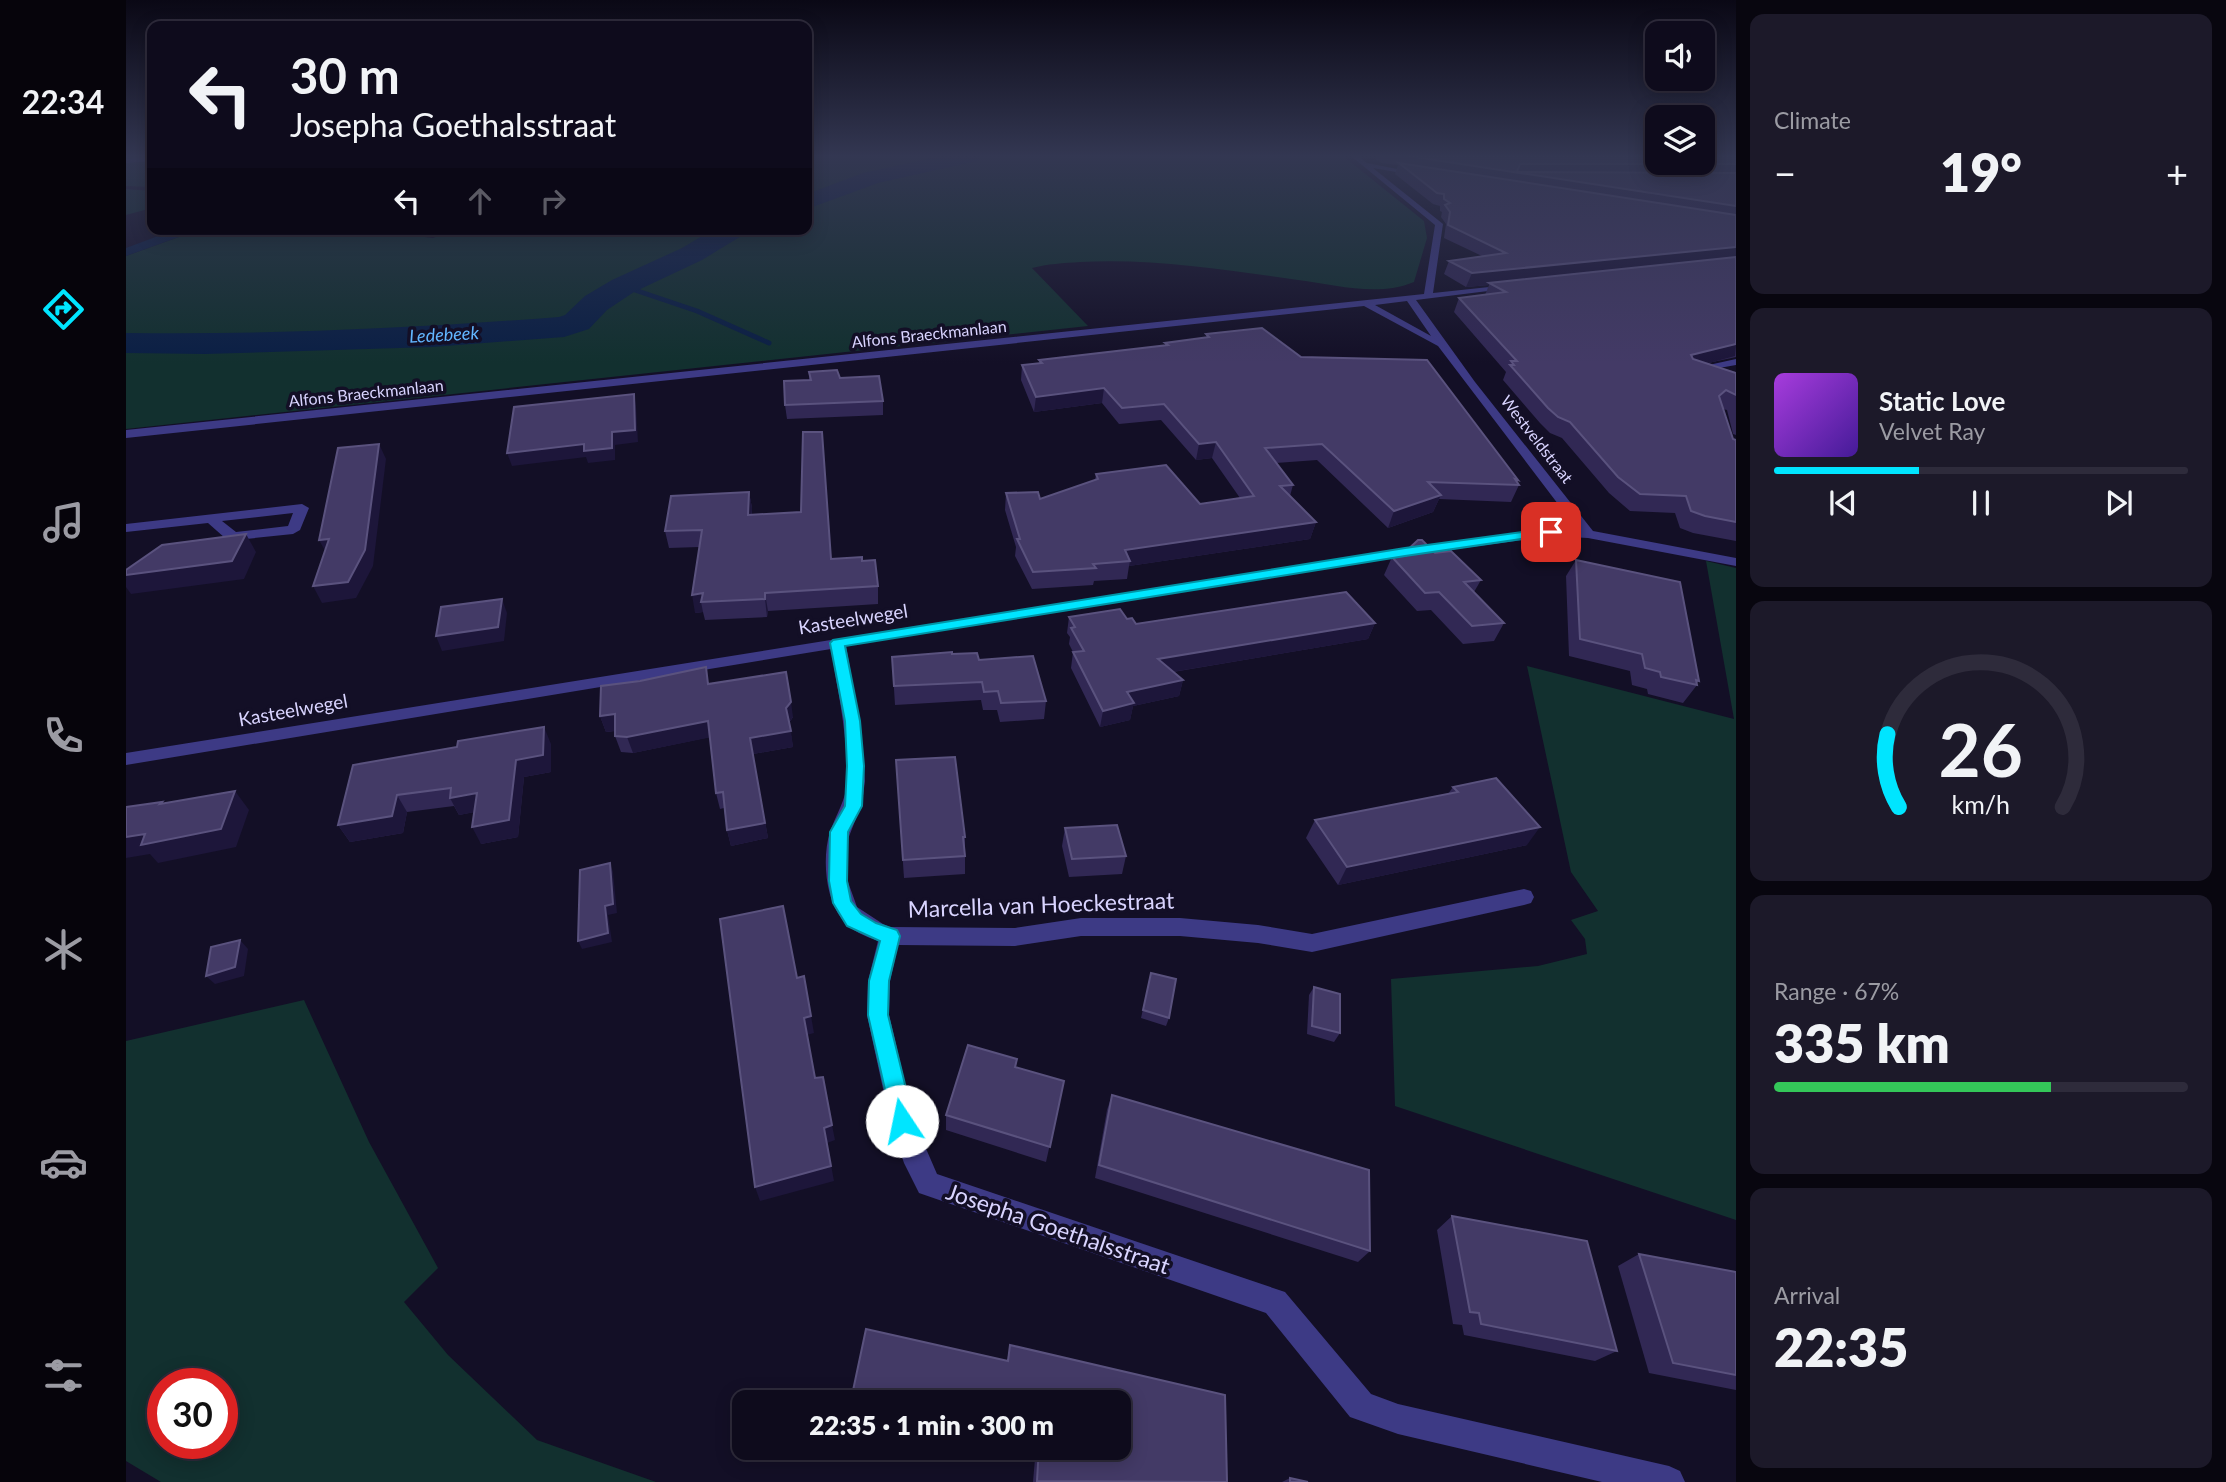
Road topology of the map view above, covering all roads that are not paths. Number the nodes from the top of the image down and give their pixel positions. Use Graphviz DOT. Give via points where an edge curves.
graph roads {
  1 [pos="1439,225"];
  2 [pos="1524,287"];
  3 [pos="1428,296"];
  4 [pos="1410,299"];
  5 [pos="1367,304"];
  6 [pos="1443,347"];
  7 [pos="1736,362"];
  8 [pos="1715,380"];
  9 [pos="126,434"];
  10 [pos="210,518"];
  11 [pos="126,528"];
  12 [pos="1588,534"];
  13 [pos="1736,562"];
  14 [pos="838,643"];
  15 [pos="126,759"];
  16 [pos="1524,897"];
  17 [pos="890,936"];
  18 [pos="1669,1482"];
  1 -- 3 [label="street"];
  2 -- 3 [label="street, Alfons Braeckmanlaan"];
  3 -- 4 [label="street, Alfons Braeckmanlaan"];
  4 -- 5 [label="street, Alfons Braeckmanlaan"];
  4 -- 6 [label="street, Westveldstraat"];
  5 -- 6 [label="street, Westveldstraat"];
  5 -- 9 [label="street, Alfons Braeckmanlaan"];
  6 -- 12 [label="street, Westveldstraat"];
  7 -- 8 [label="street" via="1690,371"];
  10 -- 10 [label="street" via="230,535 242,536 293,530 302,508"];
  10 -- 11 [label="street"];
  12 -- 13 [label="street"];
  12 -- 14 [label="street, Kasteelwegel" via="1551,532 1405,552"];
  14 -- 15 [label="street, Kasteelwegel"];
  14 -- 17 [label="street" via="853,721 856,766 854,806 839,832 840,892 854,920"];
  16 -- 17 [label="street, Marcella van Hoeckestraat" via="1312,943 1180,927 1081,927 1015,937"];
  17 -- 18 [label="street, Josepha Goethalsstraat" via="879,981 878,1015 902,1121 928,1184 1275,1302 1361,1406 1398,1419"];
}
